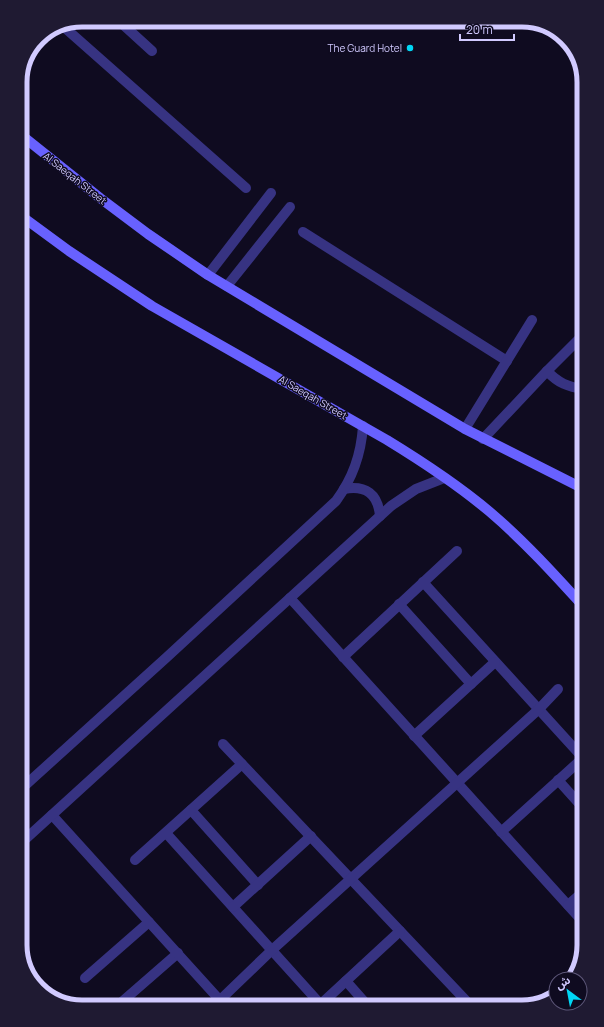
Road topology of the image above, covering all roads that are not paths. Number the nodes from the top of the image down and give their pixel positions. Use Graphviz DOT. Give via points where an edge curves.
graph roads {
  1 [pos="128,27"];
  2 [pos="67,29"];
  3 [pos="152,51"];
  4 [pos="27,140"];
  5 [pos="246,188"];
  6 [pos="271,193"];
  7 [pos="290,207"];
  8 [pos="27,219"];
  9 [pos="304,232"];
  10 [pos="208,275"];
  11 [pos="227,286"];
  12 [pos="532,320"];
  13 [pos="577,341"];
  14 [pos="507,361"];
  15 [pos="547,371"];
  16 [pos="577,387"];
  17 [pos="363,426"];
  18 [pos="465,429"];
  19 [pos="483,439"];
  20 [pos="444,478"];
  21 [pos="577,486"];
  22 [pos="344,489"];
  23 [pos="380,516"];
  24 [pos="457,551"];
  25 [pos="423,582"];
  26 [pos="290,598"];
  27 [pos="577,599"];
  28 [pos="399,604"];
  29 [pos="343,657"];
  30 [pos="495,662"];
  31 [pos="471,684"];
  32 [pos="558,689"];
  33 [pos="539,709"];
  34 [pos="414,736"];
  35 [pos="223,744"];
  36 [pos="577,750"];
  37 [pos="242,764"];
  38 [pos="577,764"];
  39 [pos="558,780"];
  40 [pos="457,783"];
  41 [pos="27,784"];
  42 [pos="577,801"];
  43 [pos="191,810"];
  44 [pos="52,815"];
  45 [pos="501,832"];
  46 [pos="166,833"];
  47 [pos="311,836"];
  48 [pos="27,838"];
  49 [pos="136,860"];
  50 [pos="351,878"];
  51 [pos="258,885"];
  52 [pos="577,897"];
  53 [pos="568,905"];
  54 [pos="233,907"];
  55 [pos="577,915"];
  56 [pos="149,922"];
  57 [pos="400,931"];
  58 [pos="272,950"];
  59 [pos="178,954"];
  60 [pos="85,978"];
  61 [pos="346,981"];
  62 [pos="124,1000"];
  63 [pos="220,1000"];
  64 [pos="226,1000"];
  65 [pos="317,1000"];
  66 [pos="327,1000"];
  67 [pos="363,1000"];
  68 [pos="465,1000"];
  1 -- 3 [label="street"];
  2 -- 5 [label="street"];
  4 -- 10 [label="street, Al Saeqah Street" via="112,207"];
  6 -- 10 [label="street"];
  7 -- 11 [label="street"];
  8 -- 17 [label="street, Al Saeqah Street" via="69,251 152,306"];
  9 -- 14 [label="street"];
  10 -- 11 [label="street, Al Saeqah Street"];
  11 -- 18 [label="street, Al Saeqah Street"];
  12 -- 14 [label="street"];
  13 -- 15 [label="street"];
  14 -- 18 [label="street"];
  15 -- 16 [label="street" via="554,379"];
  15 -- 19 [label="street"];
  17 -- 20 [label="street, Al Saeqah Street" via="423,462"];
  17 -- 22 [label="street" via="358,459"];
  18 -- 19 [label="street, Al Saeqah Street"];
  19 -- 21 [label="street, Al Saeqah Street"];
  20 -- 23 [label="street" via="416,489"];
  20 -- 27 [label="street, Al Saeqah Street" via="489,512 520,540"];
  22 -- 23 [label="street" via="362,488 370,493 376,499"];
  22 -- 41 [label="street" via="336,501"];
  23 -- 26 [label="street"];
  24 -- 25 [label="street"];
  25 -- 28 [label="street"];
  25 -- 30 [label="street"];
  26 -- 29 [label="street"];
  26 -- 44 [label="street"];
  28 -- 29 [label="street"];
  28 -- 31 [label="street"];
  29 -- 34 [label="street"];
  30 -- 31 [label="street"];
  30 -- 33 [label="street"];
  31 -- 34 [label="street"];
  32 -- 33 [label="street"];
  33 -- 36 [label="street"];
  33 -- 40 [label="street"];
  34 -- 40 [label="street"];
  35 -- 37 [label="street"];
  37 -- 43 [label="street"];
  37 -- 47 [label="street"];
  38 -- 39 [label="street"];
  39 -- 42 [label="street"];
  39 -- 45 [label="street"];
  40 -- 45 [label="street"];
  40 -- 50 [label="street"];
  43 -- 46 [label="street"];
  43 -- 51 [label="street"];
  44 -- 48 [label="street"];
  44 -- 56 [label="street"];
  45 -- 53 [label="street"];
  46 -- 49 [label="street"];
  46 -- 54 [label="street"];
  47 -- 50 [label="street"];
  47 -- 51 [label="street"];
  50 -- 57 [label="street"];
  50 -- 58 [label="street"];
  51 -- 54 [label="street"];
  52 -- 53 [label="street"];
  53 -- 55 [label="street"];
  54 -- 58 [label="street"];
  56 -- 59 [label="street"];
  56 -- 60 [label="street"];
  57 -- 61 [label="street"];
  57 -- 68 [label="street"];
  58 -- 64 [label="street"];
  58 -- 65 [label="street"];
  59 -- 62 [label="street"];
  59 -- 63 [label="street"];
  61 -- 66 [label="street"];
  61 -- 67 [label="street"];
}
